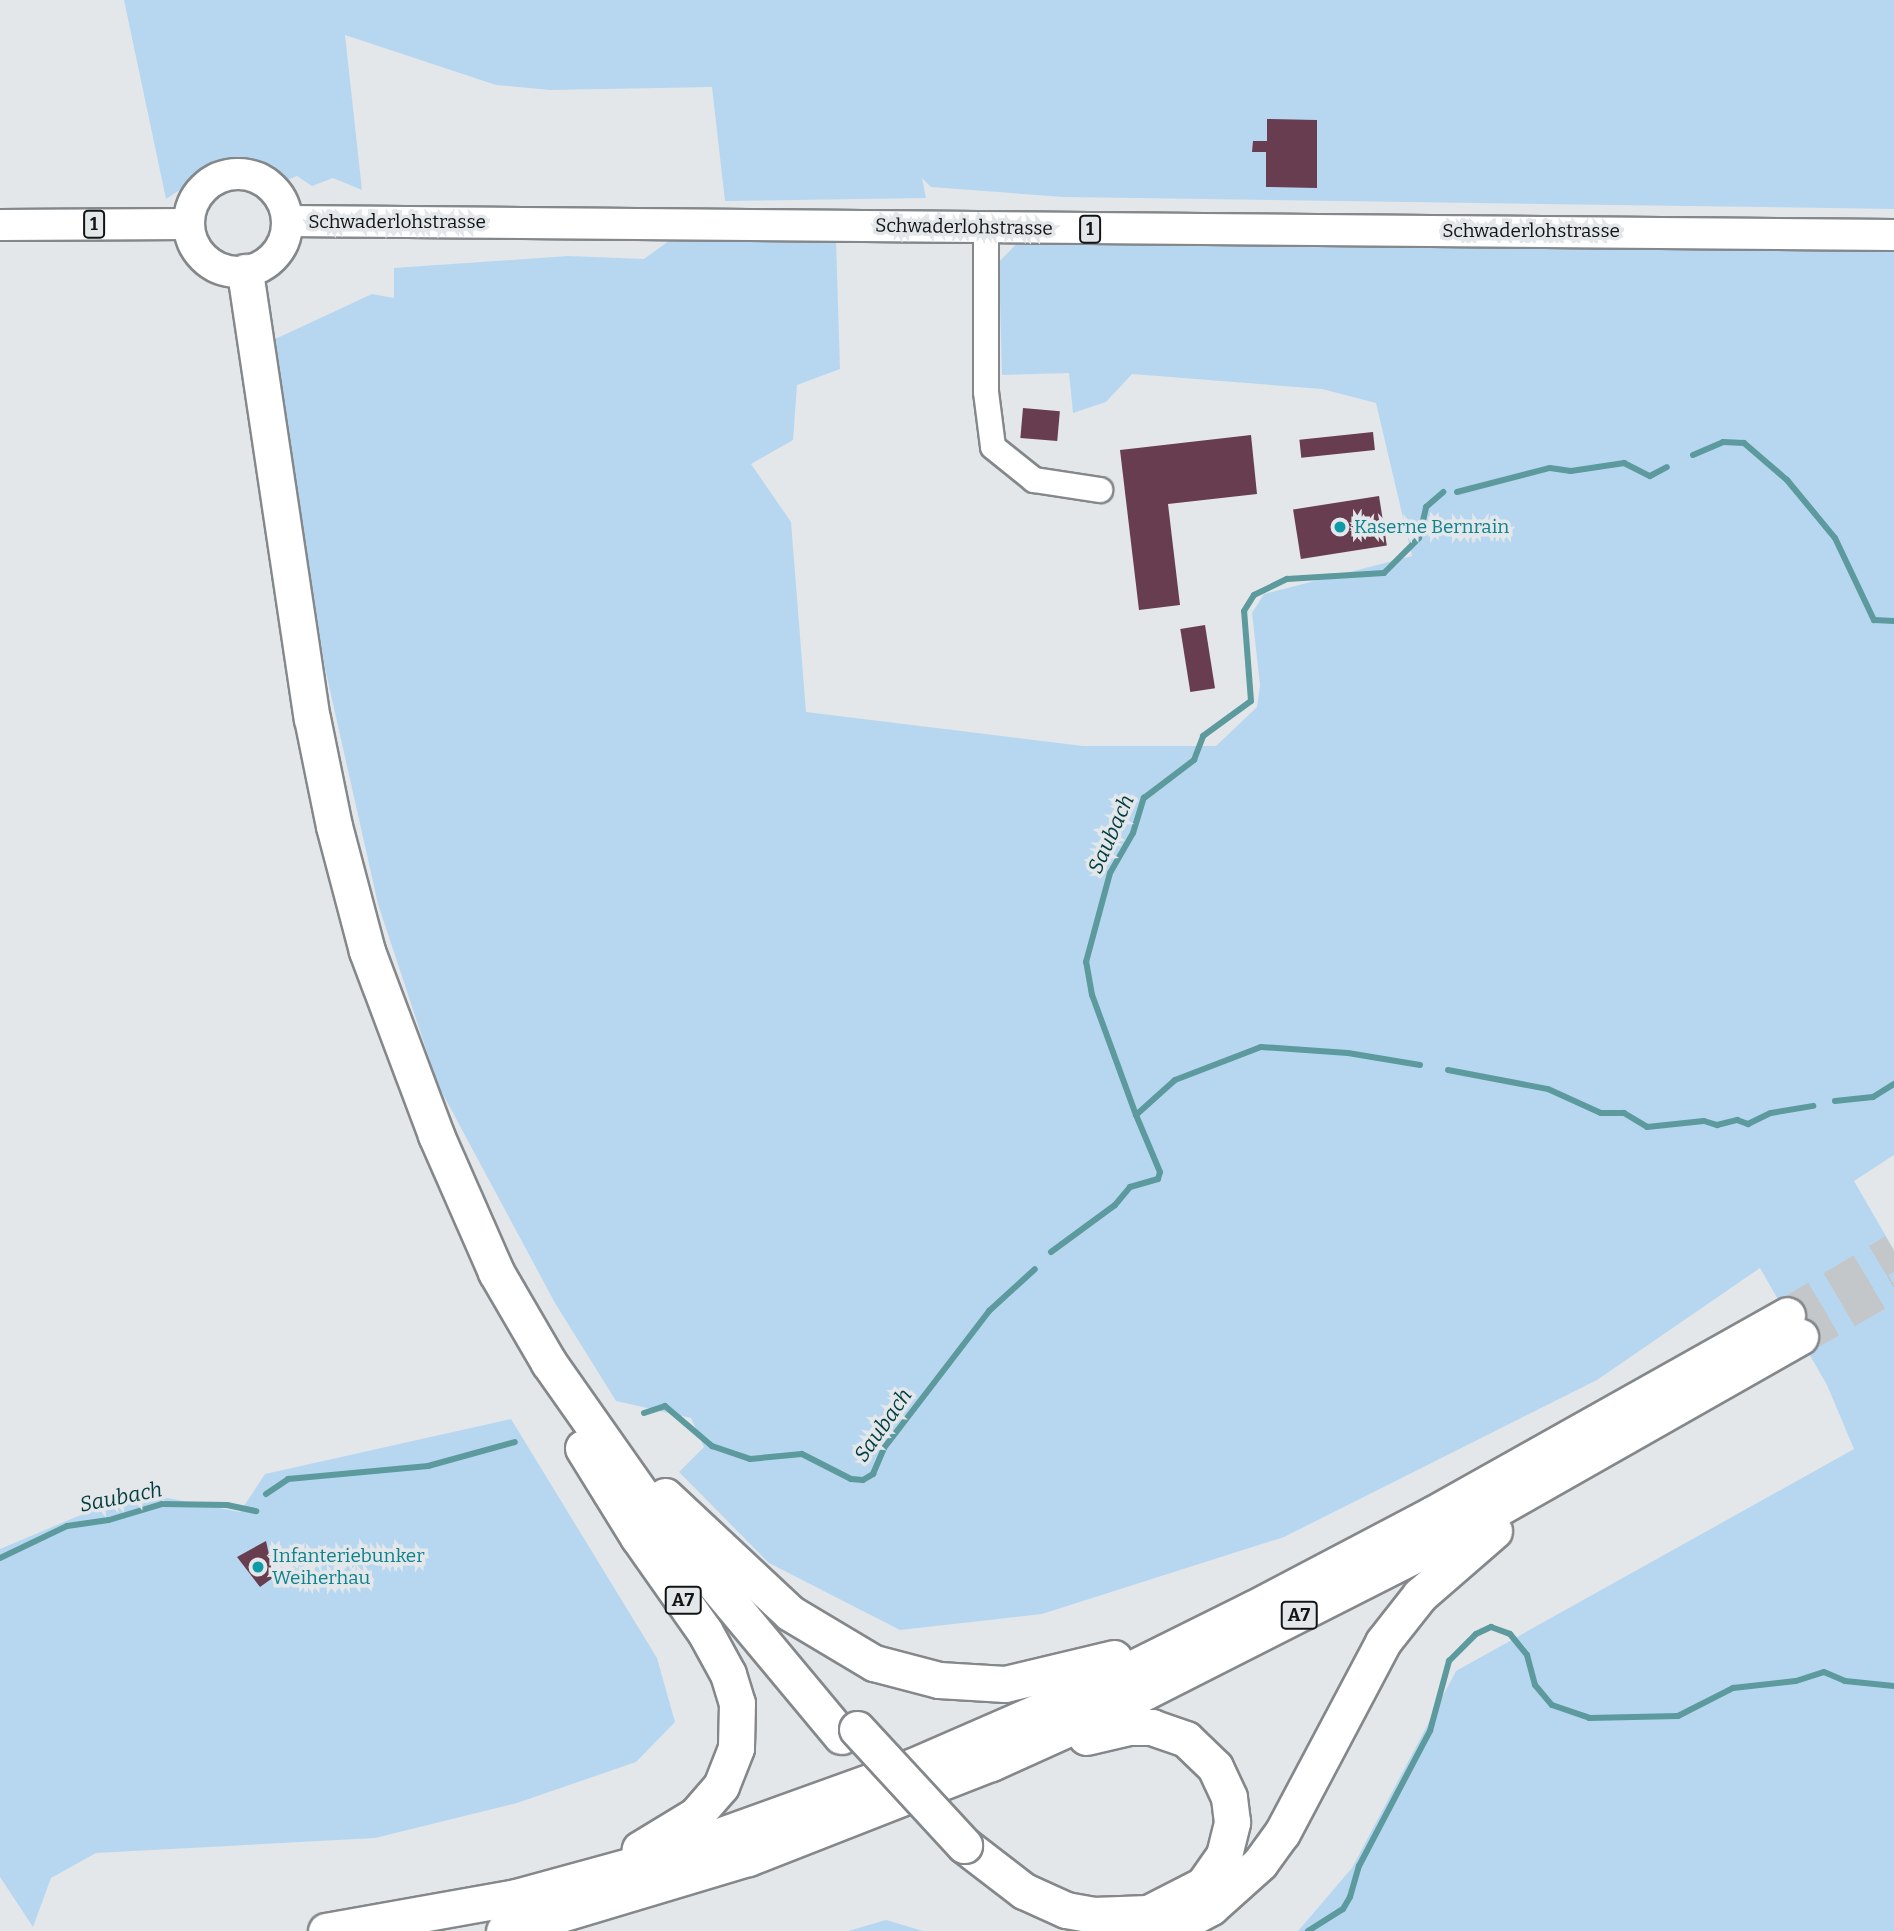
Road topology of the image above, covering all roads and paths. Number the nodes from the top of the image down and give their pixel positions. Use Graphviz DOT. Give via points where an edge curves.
graph roads {
  1 [pos="287,221"];
  2 [pos="188,224"];
  3 [pos="0,225"];
  4 [pos="986,228"];
  5 [pos="1894,235"];
  6 [pos="244,272"];
  7 [pos="1100,490"];
  8 [pos="436,1135"];
  9 [pos="496,1272"];
  10 [pos="1600,1453"];
  11 [pos="661,1492"];
  12 [pos="1252,1609"];
  13 [pos="849,1732"];
  14 [pos="991,1763"];
  15 [pos="956,1849"];
  16 [pos="577,1881"];
  17 [pos="326,1931"];
  18 [pos="504,1931"];
  19 [pos="1081,1931"];
  20 [pos="1151,1931"];
  1 -- 2 [label="main road, Schwaderlohstrasse" via="275,190 245,174 228,174 204,187 190,210"];
  1 -- 4 [label="main road, Schwaderlohstrasse / 1"];
  1 -- 6 [label="main road, Schwaderlohstrasse" via="275,254"];
  2 -- 3 [label="main road, 1"];
  2 -- 6 [label="main road" via="200,255 212,265"];
  4 -- 5 [label="main road, Schwaderlohstrasse / 1"];
  4 -- 7 [label="lane" via="986,391 993,447 1034,480"];
  6 -- 8 [label="highway" via="312,718 334,826 367,951"];
  8 -- 9 [label="highway, A7"];
  8 -- 11 [label="highway, A7" via="556,1342"];
  9 -- 13 [label="highway, A7" via="549,1363 640,1493"];
  9 -- 16 [label="highway, A7" via="600,1478 705,1632 728,1674 737,1703 733,1761 705,1807 666,1835"];
  10 -- 12 [label="highway, A7" via="1793,1326"];
  10 -- 14 [label="highway, A7" via="1296,1617"];
  10 -- 20 [label="highway, A7" via="1458,1559 1420,1595 1367,1668 1282,1833 1260,1863 1211,1907"];
  11 -- 12 [label="highway, A7" via="800,1620 851,1652 916,1676 962,1683 1026,1681 1112,1659"];
  11 -- 13 [label="highway, A7"];
  12 -- 16 [label="highway, A7" via="1097,1686 913,1766 725,1836"];
  13 -- 15 [label="highway, A7"];
  14 -- 15 [label="highway, A7" via="1129,1727 1175,1734 1202,1751 1225,1785 1231,1822 1224,1855 1212,1876 1186,1897 1148,1913 1108,1917 1066,1910 1038,1898"];
  14 -- 18 [label="highway, A7" via="748,1858"];
  15 -- 19 [label="highway, A7" via="1016,1906"];
  16 -- 17 [label="highway, A7" via="433,1915"];
}
